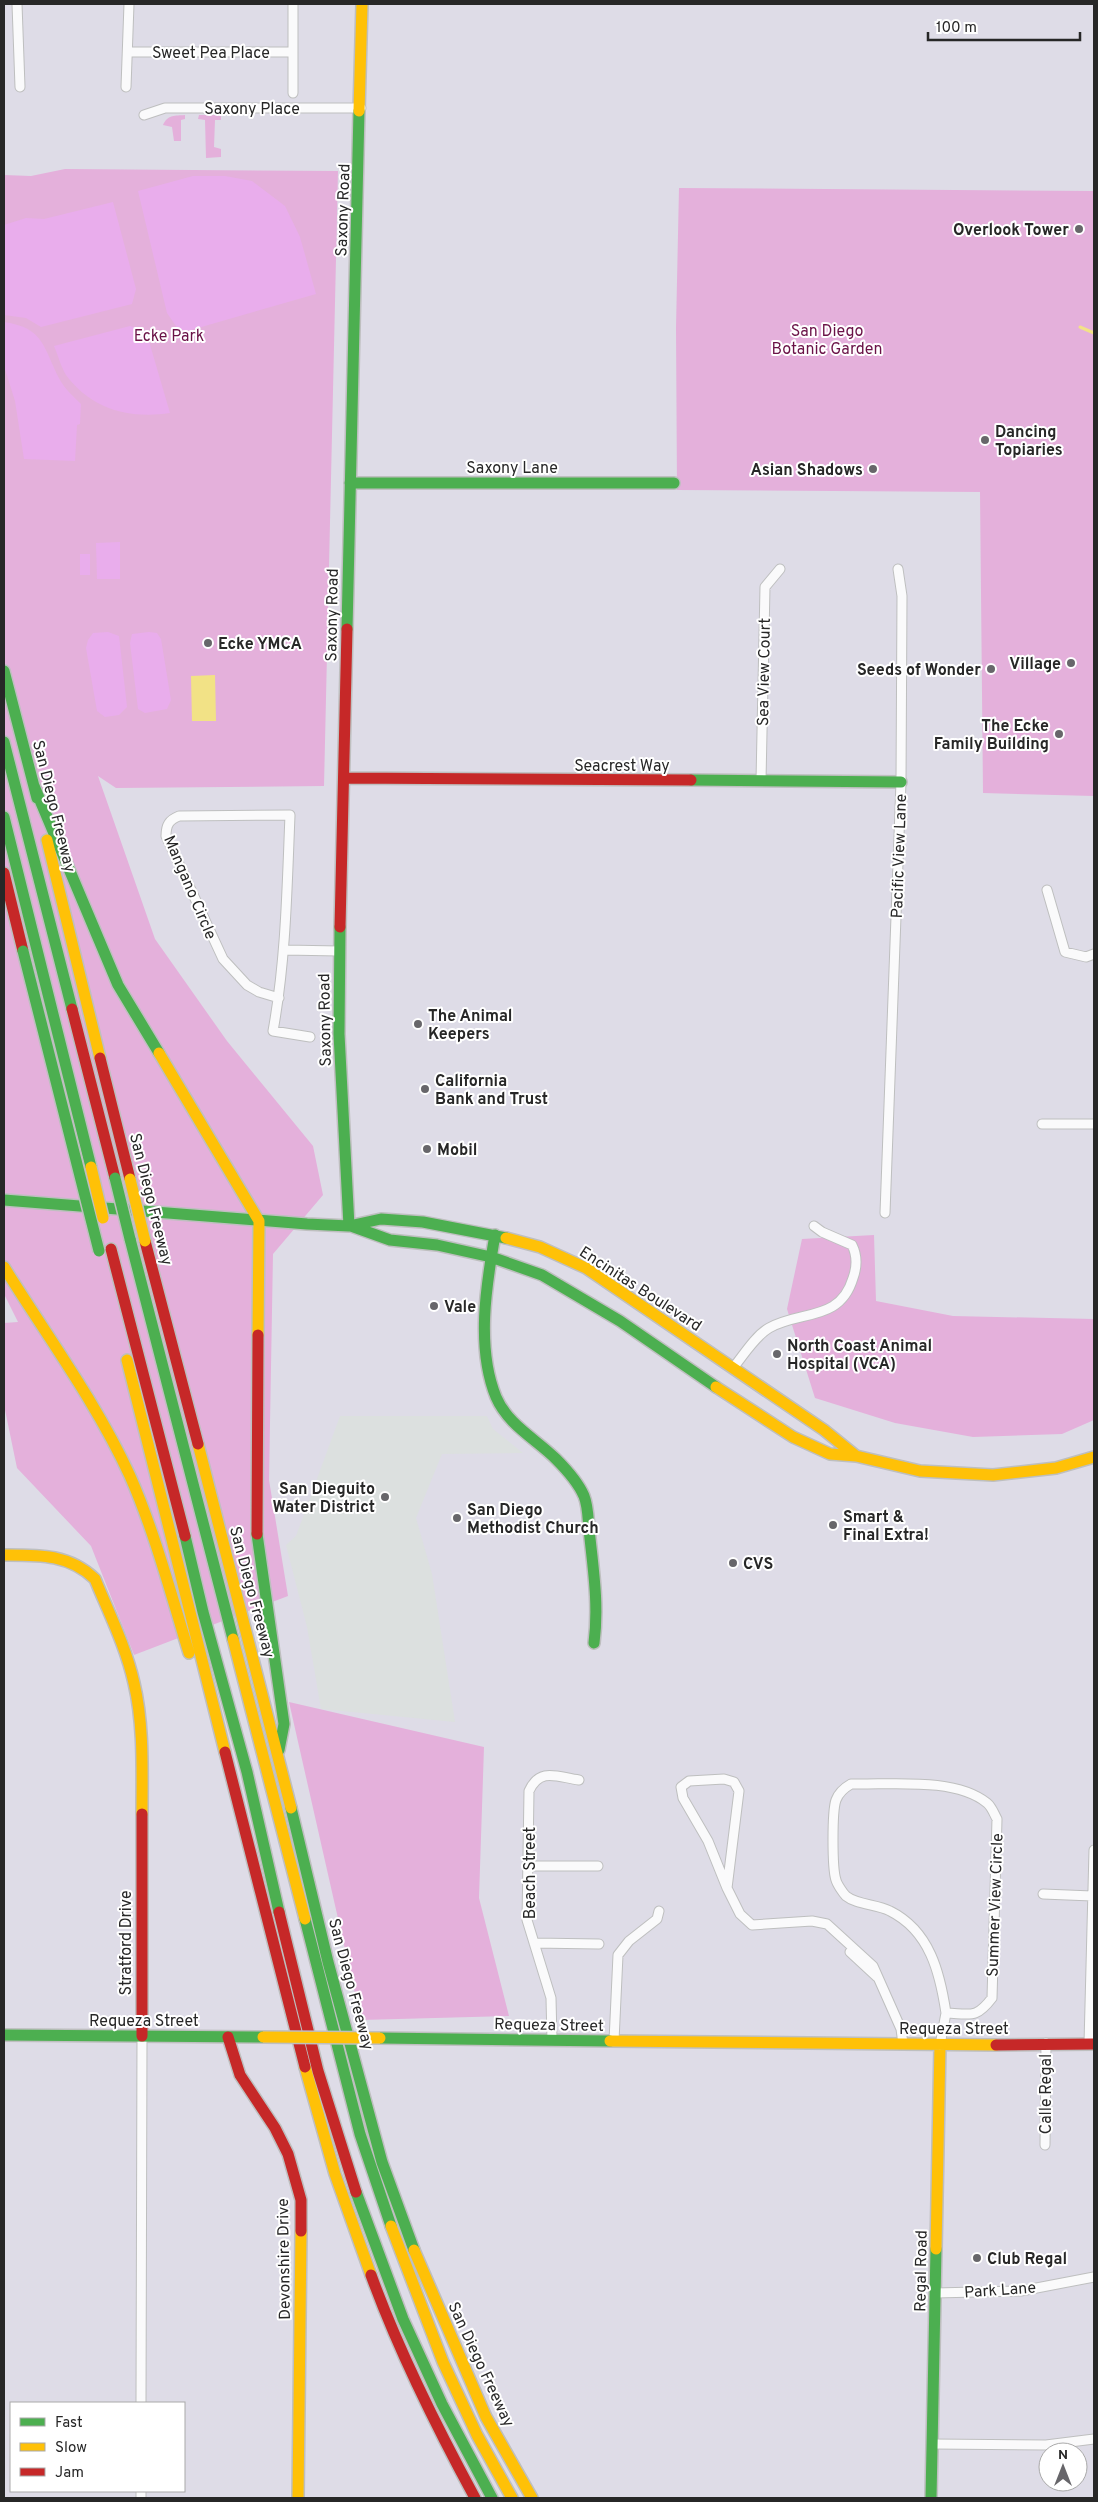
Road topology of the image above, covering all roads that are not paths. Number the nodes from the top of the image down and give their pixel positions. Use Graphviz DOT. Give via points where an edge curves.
graph roads {
  1 [pos="17,4"];
  2 [pos="129,4"];
  3 [pos="293,4"];
  4 [pos="362,4"];
  5 [pos="129,52"];
  6 [pos="293,52"];
  7 [pos="20,87"];
  8 [pos="126,87"];
  9 [pos="293,92"];
  10 [pos="361,108"];
  11 [pos="144,115"];
  12 [pos="350,483"];
  13 [pos="674,484"];
  14 [pos="780,569"];
  15 [pos="898,569"];
  16 [pos="4,672"];
  17 [pos="4,742"];
  18 [pos="344,778"];
  19 [pos="761,781"];
  20 [pos="901,782"];
  21 [pos="34,786"];
  22 [pos="4,817"];
  23 [pos="4,873"];
  24 [pos="1047,890"];
  25 [pos="285,950"];
  26 [pos="339,951"];
  27 [pos="1094,954"];
  28 [pos="279,998"];
  29 [pos="310,1037"];
  30 [pos="1042,1124"];
  31 [pos="1094,1124"];
  32 [pos="4,1200"];
  33 [pos="885,1213"];
  34 [pos="259,1221"];
  35 [pos="349,1226"];
  36 [pos="814,1226"];
  37 [pos="495,1235"];
  38 [pos="105,1250"];
  39 [pos="491,1257"];
  40 [pos="4,1267"];
  41 [pos="114,1309"];
  42 [pos="124,1348"];
  43 [pos="733,1368"];
  44 [pos="856,1456"];
  45 [pos="1094,1456"];
  46 [pos="4,1555"];
  47 [pos="594,1643"];
  48 [pos="278,1753"];
  49 [pos="580,1780"];
  50 [pos="1094,1850"];
  51 [pos="528,1866"];
  52 [pos="598,1866"];
  53 [pos="727,1888"];
  54 [pos="260,1890"];
  55 [pos="1043,1894"];
  56 [pos="1092,1896"];
  57 [pos="1093,1908"];
  58 [pos="659,1911"];
  59 [pos="534,1943"];
  60 [pos="599,1944"];
  61 [pos="1092,1986"];
  62 [pos="946,2013"];
  63 [pos="4,2035"];
  64 [pos="142,2036"];
  65 [pos="228,2037"];
  66 [pos="552,2040"];
  67 [pos="614,2041"];
  68 [pos="1046,2043"];
  69 [pos="902,2044"];
  70 [pos="1092,2044"];
  71 [pos="940,2045"];
  72 [pos="1045,2145"];
  73 [pos="1094,2276"];
  74 [pos="935,2292"];
  75 [pos="141,2402"];
  76 [pos="1094,2440"];
  77 [pos="933,2444"];
  78 [pos="298,2498"];
  79 [pos="475,2498"];
  80 [pos="492,2498"];
  81 [pos="512,2498"];
  82 [pos="532,2498"];
  83 [pos="932,2498"];
  1 -- 7 [label="street"];
  2 -- 5 [label="street, Sweet Pea Place"];
  3 -- 6 [label="street, Sweet Pea Place"];
  4 -- 10 [label="main road, Saxony Road"];
  5 -- 6 [label="street, Sweet Pea Place"];
  5 -- 8 [label="street, Sweet Pea Place"];
  6 -- 9 [label="street, Sweet Pea Place"];
  10 -- 11 [label="street, Saxony Place" via="165,108"];
  10 -- 12 [label="main road, Saxony Road"];
  12 -- 13 [label="main road, Saxony Lane"];
  12 -- 18 [label="main road, Saxony Road"];
  14 -- 19 [label="street, Sea View Court" via="765,586"];
  15 -- 20 [label="street, Pacific View Lane" via="902,596"];
  16 -- 21 [label="main road, San Diego Freeway"];
  17 -- 81 [label="main road, bridge" via="360,2134 435,2344 477,2435"];
  18 -- 19 [label="main road, Seacrest Way"];
  18 -- 26 [label="main road, Saxony Road"];
  19 -- 20 [label="main road, Seacrest Way"];
  20 -- 33 [label="street, Pacific View Lane"];
  21 -- 34 [label="main road" via="118,985"];
  21 -- 48 [label="main road, San Diego Freeway, bridge" via="130,1180"];
  22 -- 38 [label="main road, bridge" via="91,1167"];
  23 -- 38 [label="main road, bridge"];
  24 -- 27 [label="street" via="1065,952 1086,957"];
  25 -- 26 [label="street"];
  25 -- 28 [label="street, Mangano Circle"];
  25 -- 28 [label="street, Mangano Circle" via="290,815 172,818 166,828 166,836 222,959 247,985"];
  26 -- 35 [label="main road, Saxony Road" via="339,1034"];
  28 -- 29 [label="street, Mangano Circle" via="273,1031"];
  30 -- 31 [label="street"];
  32 -- 34 [label="main road, Encinitas Boulevard"];
  34 -- 35 [label="main road, Encinitas Boulevard"];
  34 -- 48 [label="main road" via="256,1530 284,1724"];
  35 -- 37 [label="main road, Encinitas Boulevard" via="381,1219 423,1222"];
  35 -- 39 [label="main road, Encinitas Boulevard" via="390,1240 438,1245"];
  36 -- 43 [label="street" via="852,1244 856,1264 850,1288 831,1308 767,1328"];
  37 -- 39 [label="main road"];
  37 -- 43 [label="main road, Encinitas Boulevard" via="540,1247 586,1268"];
  38 -- 41 [label="main road"];
  38 -- 80 [label="main road" via="170,1472 321,2080 352,2181 403,2319 442,2404"];
  39 -- 44 [label="main road, Encinitas Boulevard" via="542,1275 580,1296 793,1437 830,1454"];
  39 -- 47 [label="main road" via="485,1346 490,1379 496,1399 520,1430 556,1459 575,1480 585,1499 596,1583"];
  40 -- 54 [label="main road" via="119,1452 149,1525"];
  42 -- 54 [label="main road"];
  43 -- 44 [label="main road, Encinitas Boulevard" via="824,1430"];
  44 -- 45 [label="main road, Encinitas Boulevard" via="920,1470 993,1476 1056,1468"];
  46 -- 64 [label="main road, Stratford Drive" via="59,1556 86,1569 95,1578 129,1663 135,1686 142,1751"];
  48 -- 82 [label="main road, San Diego Freeway" via="328,1962 382,2162 424,2277 482,2408"];
  49 -- 51 [label="street, Beach Street" via="545,1774 534,1780 529,1792"];
  50 -- 56 [label="street"];
  51 -- 52 [label="street"];
  51 -- 59 [label="street, Beach Street" via="527,1920"];
  53 -- 53 [label="street" via="708,1841 683,1798 682,1787 689,1781 724,1779 734,1782 739,1791"];
  53 -- 69 [label="street" via="740,1914 752,1925 812,1921 827,1924 873,1966 901,2029"];
  54 -- 79 [label="main road" via="297,2042 335,2174 387,2318"];
  55 -- 56 [label="street"];
  56 -- 57 [label="street"];
  57 -- 61 [label="street"];
  58 -- 67 [label="street" via="657,1919 629,1941 618,1955"];
  59 -- 60 [label="street"];
  59 -- 66 [label="street, Beach Street" via="551,1998"];
  61 -- 70 [label="street"];
  62 -- 62 [label="street, Summer View Circle" via="974,2014 992,1998 997,1820 989,1804 974,1794 938,1785 851,1784 835,1801 836,1882 847,1896 889,1910 924,1941 941,1978"];
  62 -- 71 [label="street, Summer View Circle"];
  63 -- 64 [label="main road, Requeza Street"];
  64 -- 65 [label="main road, Requeza Street"];
  64 -- 75 [label="street, Stratford Drive"];
  65 -- 66 [label="main road, Requeza Street, bridge"];
  65 -- 78 [label="main road, Devonshire Drive" via="243,2084 275,2127 290,2156 301,2200"];
  66 -- 67 [label="main road, Requeza Street"];
  67 -- 69 [label="main road, Requeza Street"];
  68 -- 70 [label="main road, Requeza Street"];
  68 -- 71 [label="main road, Requeza Street"];
  68 -- 72 [label="street, Calle Regal"];
  69 -- 71 [label="main road, Requeza Street"];
  71 -- 74 [label="main road, Regal Road"];
  73 -- 74 [label="street, Park Lane" via="1021,2291"];
  74 -- 77 [label="main road, Regal Road"];
  76 -- 77 [label="street" via="1046,2445"];
  77 -- 83 [label="main road, Regal Road"];
}
